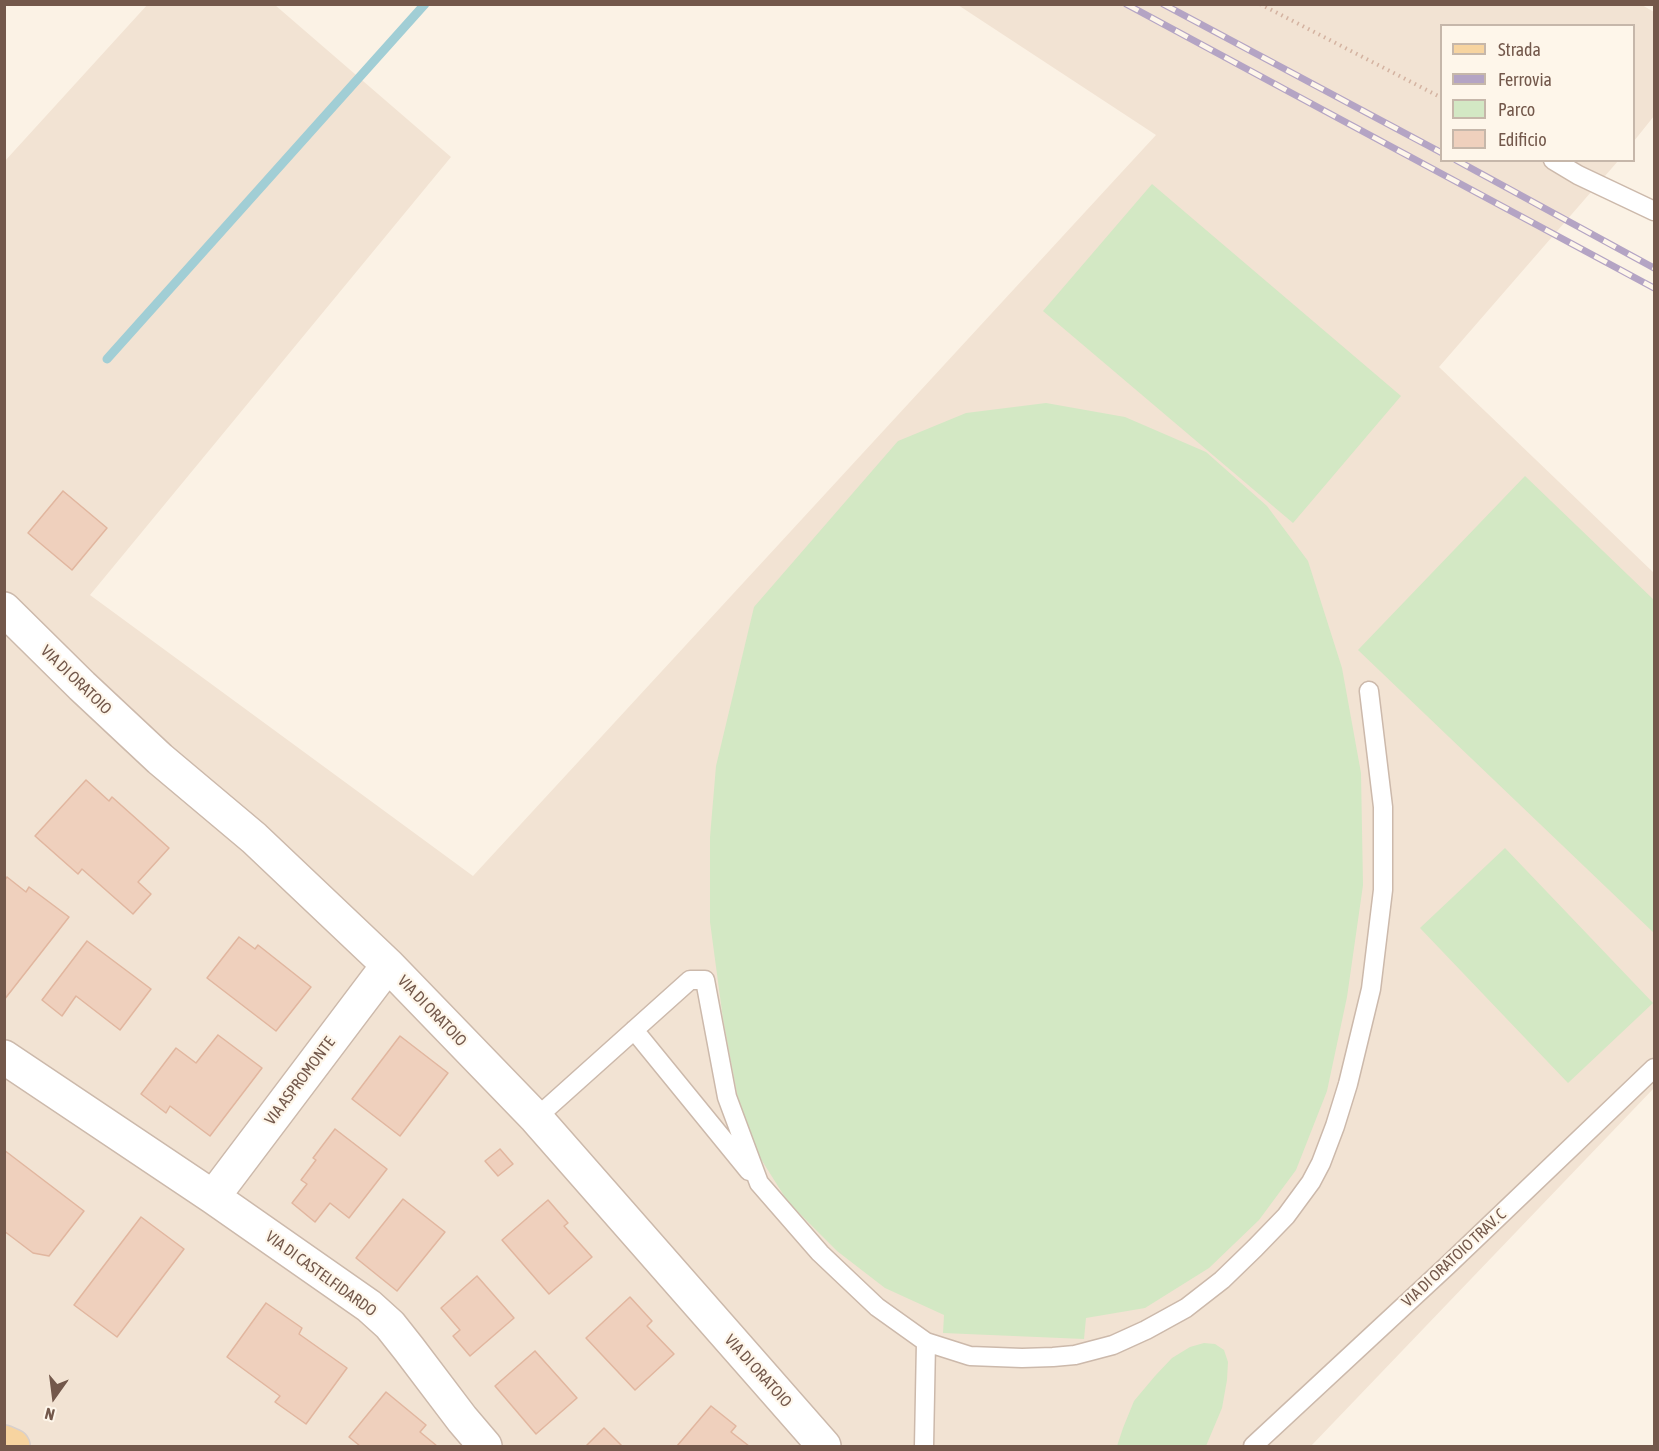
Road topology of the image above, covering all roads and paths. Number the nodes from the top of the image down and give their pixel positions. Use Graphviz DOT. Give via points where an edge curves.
graph roads {
  1 [pos="1260,4"];
  2 [pos="1440,97"];
  3 [pos="1556,162"];
  4 [pos="1654,211"];
  5 [pos="4,609"];
  6 [pos="1370,691"];
  7 [pos="388,965"];
  8 [pos="634,1030"];
  9 [pos="4,1057"];
  10 [pos="1654,1068"];
  11 [pos="536,1118"];
  12 [pos="759,1183"];
  13 [pos="213,1197"];
  14 [pos="926,1342"];
  15 [pos="4,1442"];
  16 [pos="13,1446"];
  17 [pos="485,1446"];
  18 [pos="824,1446"];
  19 [pos="924,1446"];
  20 [pos="1253,1446"];
  1 -- 2 [label="path"];
  3 -- 4 [label="lane"];
  5 -- 7 [label="street, VIA DI ORATOIO" via="160,759 254,838"];
  6 -- 14 [label="lane" via="1383,807 1383,890 1371,989 1358,1044 1335,1126 1311,1182 1286,1216 1222,1280 1186,1308 1113,1345 1074,1355 1022,1358 970,1356"];
  7 -- 11 [label="street, VIA DI ORATOIO"];
  7 -- 13 [label="street, VIA ASPROMONTE"];
  8 -- 11 [label="lane"];
  8 -- 12 [label="lane"];
  8 -- 12 [label="lane" via="690,980 705,980 727,1097"];
  9 -- 13 [label="street, VIA DI CASTELFIDARDO"];
  10 -- 20 [label="lane, VIA DI ORATOIO TRAV. C"];
  11 -- 18 [label="street, VIA DI ORATOIO"];
  12 -- 14 [label="lane" via="820,1253 877,1307"];
  13 -- 17 [label="street, VIA DI CASTELFIDARDO" via="369,1306 390,1325"];
  14 -- 19 [label="lane"];
  15 -- 16 [label="main road"];
}
